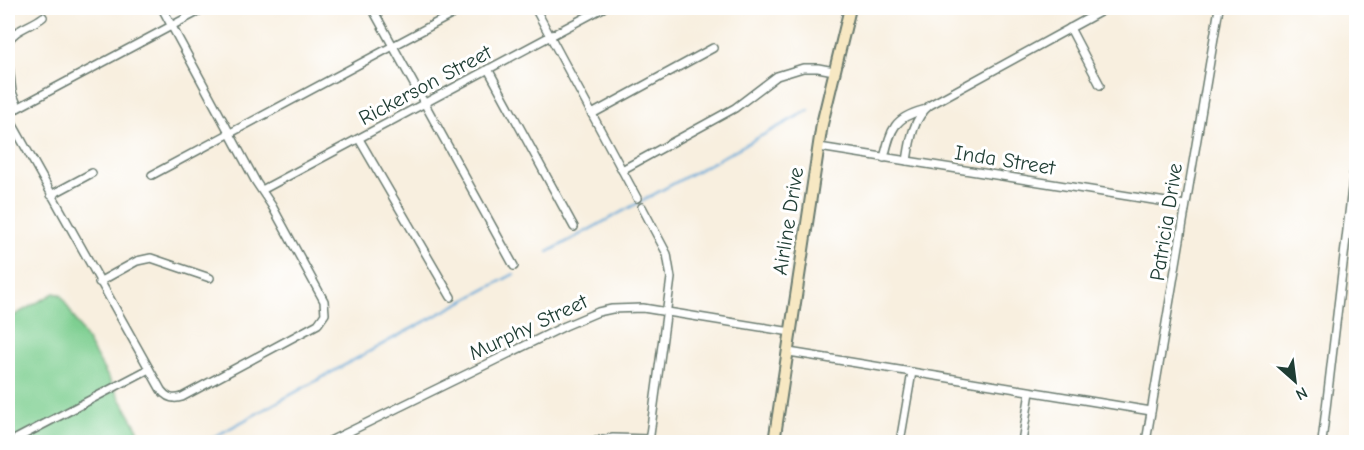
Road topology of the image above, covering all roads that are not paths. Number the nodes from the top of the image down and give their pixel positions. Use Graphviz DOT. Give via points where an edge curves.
graph roads {
  1 [pos="162,8"];
  2 [pos="205,8"];
  3 [pos="372,8"];
  4 [pos="464,8"];
  5 [pos="535,8"];
  6 [pos="603,8"];
  7 [pos="850,8"];
  8 [pos="1107,8"];
  9 [pos="1219,8"];
  10 [pos="43,17"];
  11 [pos="172,25"];
  12 [pos="1070,28"];
  13 [pos="550,36"];
  14 [pos="8,42"];
  15 [pos="393,45"];
  16 [pos="713,48"];
  17 [pos="8,58"];
  18 [pos="488,69"];
  19 [pos="834,71"];
  20 [pos="1101,85"];
  21 [pos="424,103"];
  22 [pos="18,107"];
  23 [pos="923,110"];
  24 [pos="592,114"];
  25 [pos="8,115"];
  26 [pos="229,133"];
  27 [pos="359,139"];
  28 [pos="819,147"];
  29 [pos="1356,154"];
  30 [pos="884,158"];
  31 [pos="907,161"];
  32 [pos="622,170"];
  33 [pos="92,173"];
  34 [pos="152,175"];
  35 [pos="262,190"];
  36 [pos="51,195"];
  37 [pos="637,198"];
  38 [pos="1185,204"];
  39 [pos="642,207"];
  40 [pos="574,227"];
  41 [pos="514,266"];
  42 [pos="210,278"];
  43 [pos="99,282"];
  44 [pos="451,297"];
  45 [pos="667,311"];
  46 [pos="791,332"];
  47 [pos="789,352"];
  48 [pos="149,369"];
  49 [pos="912,372"];
  50 [pos="1030,392"];
  51 [pos="1151,411"];
  52 [pos="649,441"];
  53 [pos="10,442"];
  54 [pos="328,442"];
  55 [pos="589,442"];
  56 [pos="774,442"];
  57 [pos="900,442"];
  58 [pos="1022,442"];
  59 [pos="1146,442"];
  60 [pos="1322,442"];
  1 -- 11 [label="street"];
  2 -- 11 [label="street"];
  3 -- 15 [label="street"];
  4 -- 15 [label="street"];
  5 -- 13 [label="street"];
  6 -- 13 [label="street, Rickerson Street"];
  7 -- 19 [label="main road, Airline Drive"];
  8 -- 12 [label="street"];
  9 -- 38 [label="street, Patricia Drive"];
  10 -- 14 [label="street" via="15,32"];
  11 -- 22 [label="street"];
  11 -- 26 [label="street"];
  12 -- 20 [label="street"];
  12 -- 23 [label="street"];
  13 -- 18 [label="street, Rickerson Street"];
  13 -- 24 [label="street"];
  15 -- 21 [label="street"];
  15 -- 26 [label="street"];
  16 -- 24 [label="street"];
  17 -- 22 [label="street"];
  18 -- 21 [label="street, Rickerson Street"];
  18 -- 40 [label="street"];
  19 -- 28 [label="main road, Airline Drive"];
  19 -- 32 [label="street" via="803,68 777,76 735,108"];
  21 -- 27 [label="street, Rickerson Street"];
  21 -- 41 [label="street"];
  22 -- 25 [label="street"];
  23 -- 30 [label="street" via="908,115 892,129"];
  23 -- 31 [label="street" via="913,130"];
  24 -- 32 [label="street"];
  25 -- 36 [label="street"];
  26 -- 34 [label="street"];
  26 -- 35 [label="street"];
  27 -- 35 [label="street, Rickerson Street"];
  27 -- 44 [label="street"];
  28 -- 30 [label="street, Inda Street"];
  28 -- 46 [label="main road, Airline Drive"];
  29 -- 60 [label="street"];
  30 -- 31 [label="street, Inda Street"];
  31 -- 38 [label="street, Inda Street"];
  32 -- 37 [label="street"];
  33 -- 36 [label="street"];
  35 -- 48 [label="street" via="324,301 326,314 305,331 182,397 170,398"];
  36 -- 43 [label="street"];
  38 -- 51 [label="street, Patricia Drive"];
  39 -- 45 [label="street" via="670,261"];
  42 -- 43 [label="street" via="151,258 137,261"];
  43 -- 48 [label="street"];
  45 -- 46 [label="street, Murphy Street"];
  45 -- 52 [label="street"];
  45 -- 54 [label="street, Murphy Street" via="626,307 598,312"];
  46 -- 47 [label="main road, Airline Drive"];
  47 -- 49 [label="street"];
  47 -- 56 [label="main road, Airline Drive"];
  48 -- 53 [label="street"];
  49 -- 50 [label="street"];
  49 -- 57 [label="street"];
  50 -- 51 [label="street"];
  50 -- 58 [label="street"];
  51 -- 59 [label="street, Patricia Drive"];
  52 -- 55 [label="street" via="613,438"];
}
